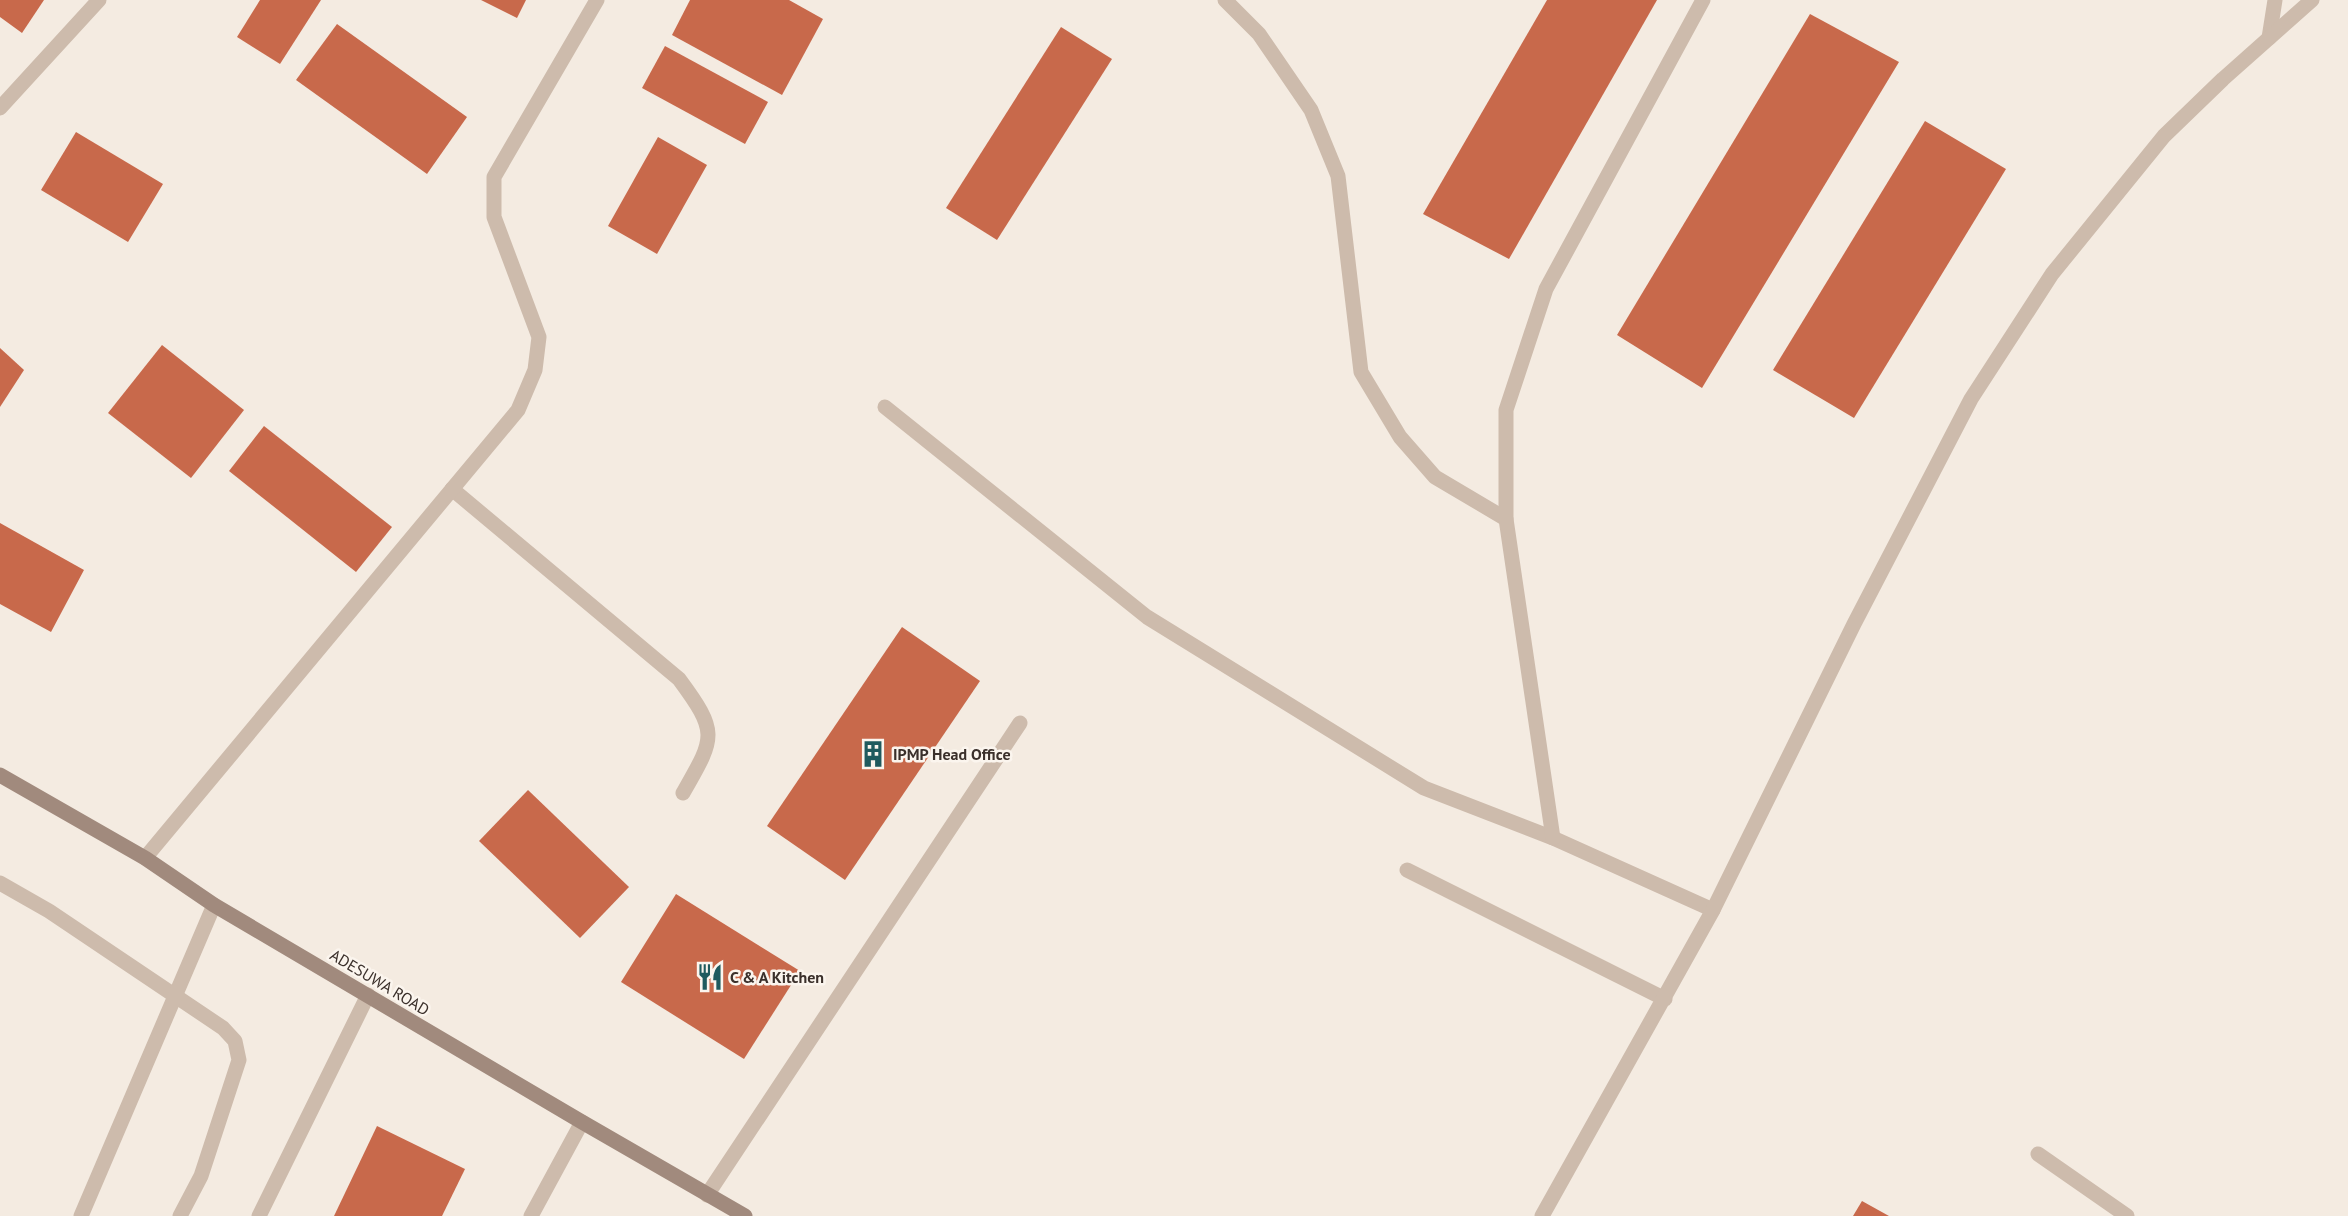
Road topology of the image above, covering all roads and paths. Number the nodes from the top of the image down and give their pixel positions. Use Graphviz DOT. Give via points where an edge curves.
graph roads {
  1 [pos="99,0"];
  2 [pos="597,0"];
  3 [pos="1225,0"];
  4 [pos="1703,0"];
  5 [pos="2275,0"];
  6 [pos="2312,0"];
  7 [pos="2269,38"];
  8 [pos="0,108"];
  9 [pos="885,407"];
  10 [pos="452,489"];
  11 [pos="1506,519"];
  12 [pos="1020,723"];
  13 [pos="0,775"];
  14 [pos="683,793"];
  15 [pos="1552,838"];
  16 [pos="145,858"];
  17 [pos="1407,870"];
  18 [pos="0,883"];
  19 [pos="214,905"];
  20 [pos="1713,910"];
  21 [pos="368,995"];
  22 [pos="175,998"];
  23 [pos="1665,999"];
  24 [pos="582,1122"];
  25 [pos="2038,1154"];
  26 [pos="707,1195"];
  27 [pos="81,1216"];
  28 [pos="180,1216"];
  29 [pos="259,1216"];
  30 [pos="531,1216"];
  31 [pos="745,1216"];
  32 [pos="1542,1216"];
  33 [pos="2127,1216"];
  1 -- 8 [label="street"];
  2 -- 10 [label="street" via="494,177 494,217 539,337 535,370 518,410"];
  3 -- 11 [label="street" via="1259,34 1311,110 1338,176 1361,372 1400,437 1435,477"];
  4 -- 11 [label="street" via="1546,289 1506,410"];
  5 -- 7 [label="street"];
  6 -- 7 [label="street"];
  7 -- 20 [label="street" via="2164,136 2052,274 1971,399 1854,624"];
  9 -- 15 [label="street" via="1148,617 1424,788"];
  10 -- 14 [label="street" via="679,679 698,704 709,727 707,752"];
  10 -- 16 [label="street"];
  11 -- 15 [label="street"];
  12 -- 26 [label="street"];
  13 -- 16 [label="street, ADESUWA ROAD"];
  15 -- 20 [label="street"];
  16 -- 19 [label="street, ADESUWA ROAD"];
  17 -- 23 [label="street"];
  18 -- 22 [label="street" via="49,911"];
  19 -- 21 [label="street, ADESUWA ROAD"];
  19 -- 22 [label="street"];
  20 -- 23 [label="street"];
  21 -- 24 [label="street, ADESUWA ROAD"];
  21 -- 29 [label="street"];
  22 -- 27 [label="street"];
  22 -- 28 [label="street" via="223,1028 235,1041 239,1060 201,1176"];
  23 -- 32 [label="street"];
  24 -- 26 [label="street, ADESUWA ROAD"];
  24 -- 30 [label="street"];
  25 -- 33 [label="street"];
  26 -- 31 [label="street, ADESUWA ROAD"];
}
